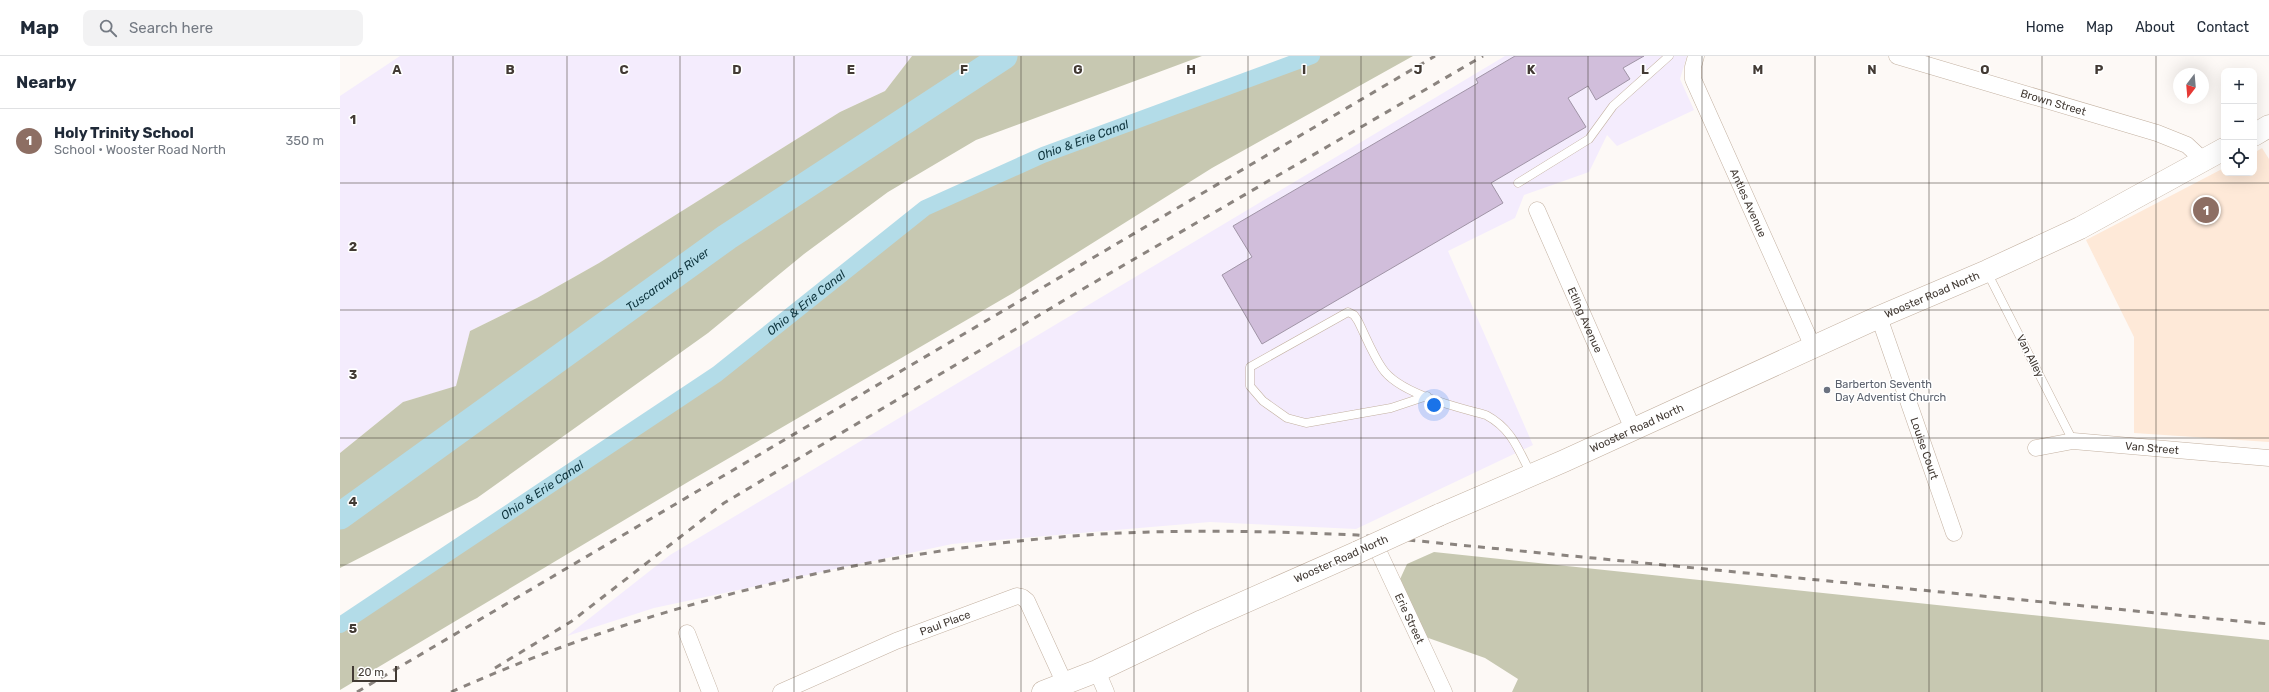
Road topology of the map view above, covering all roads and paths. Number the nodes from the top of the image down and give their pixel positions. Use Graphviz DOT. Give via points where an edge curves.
graph roads {
  1 [pos="1669,56"];
  2 [pos="1696,56"];
  3 [pos="1898,56"];
  4 [pos="2269,126"];
  5 [pos="2257,133"];
  6 [pos="2221,151"];
  7 [pos="2203,160"];
  8 [pos="1518,183"];
  9 [pos="1537,210"];
  10 [pos="1987,272"];
  11 [pos="1879,318"];
  12 [pos="1813,347"];
  13 [pos="1427,396"];
  14 [pos="1633,428"];
  15 [pos="2073,441"];
  16 [pos="2036,448"];
  17 [pos="2269,458"];
  18 [pos="1531,474"];
  19 [pos="1954,533"];
  20 [pos="1371,550"];
  21 [pos="687,633"];
  22 [pos="1097,671"];
  23 [pos="1064,682"];
  24 [pos="710,692"];
  25 [pos="781,692"];
  26 [pos="1043,692"];
  27 [pos="1106,692"];
  28 [pos="1444,692"];
  1 -- 8 [label="lane" via="1613,106 1589,139"];
  2 -- 12 [label="street, Antles Avenue" via="1693,79"];
  3 -- 7 [label="street, Brown Street" via="2157,133 2186,145"];
  4 -- 5 [label="main road"];
  6 -- 7 [label="main road, Wooster Road North"];
  7 -- 10 [label="main road, Wooster Road North" via="2080,228"];
  9 -- 14 [label="street, Etling Avenue"];
  10 -- 11 [label="main road, Wooster Road North"];
  10 -- 15 [label="lane, Van Alley"];
  11 -- 12 [label="main road, Wooster Road North"];
  11 -- 19 [label="street, Louise Court"];
  12 -- 14 [label="main road, Wooster Road North"];
  13 -- 13 [label="lane" via="1390,378 1382,368 1358,321 1348,312 1250,367 1250,386 1263,401 1287,418 1306,423 1391,408"];
  13 -- 18 [label="lane" via="1497,421 1507,429"];
  14 -- 18 [label="main road, Wooster Road North"];
  15 -- 16 [label="street, Van Street"];
  15 -- 17 [label="street, Van Street"];
  18 -- 20 [label="main road, Wooster Road North, bridge" via="1438,515"];
  20 -- 22 [label="main road, Wooster Road North" via="1202,621"];
  20 -- 28 [label="street, Erie Street"];
  21 -- 24 [label="street"];
  22 -- 23 [label="main road, Wooster Road North"];
  22 -- 27 [label="street"];
  23 -- 25 [label="street, Paul Place" via="1026,601 1017,596 896,641"];
  23 -- 26 [label="main road, Wooster Road North"];
}
